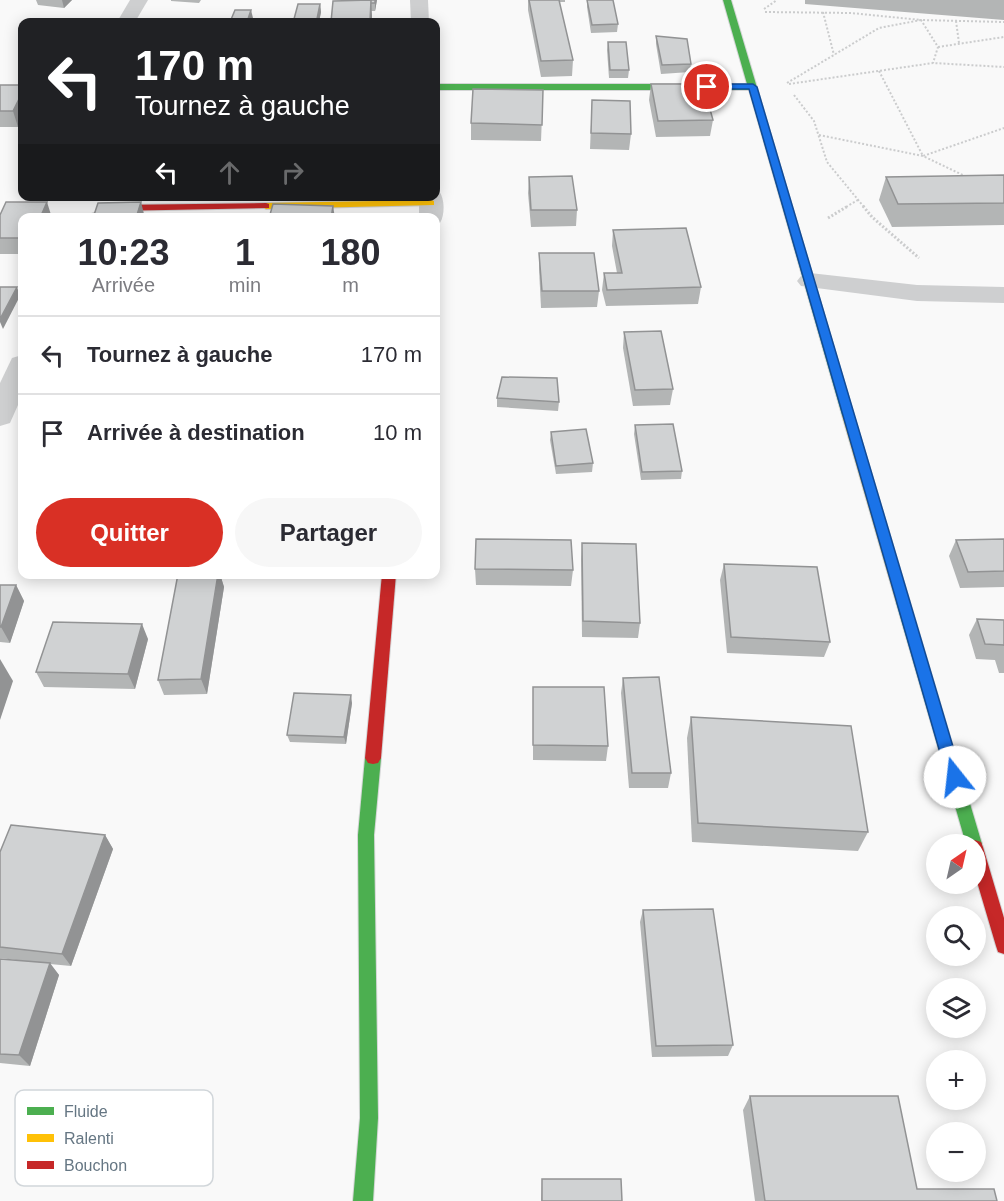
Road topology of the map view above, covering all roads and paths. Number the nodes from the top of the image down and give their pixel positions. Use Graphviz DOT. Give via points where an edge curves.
graph roads {
  1 [pos="139,0"];
  2 [pos="419,0"];
  3 [pos="727,0"];
  4 [pos="823,12"];
  5 [pos="128,18"];
  6 [pos="420,18"];
  7 [pos="921,20"];
  8 [pos="956,21"];
  9 [pos="1004,22"];
  10 [pos="734,24"];
  11 [pos="1004,37"];
  12 [pos="960,44"];
  13 [pos="939,47"];
  14 [pos="834,55"];
  15 [pos="933,63"];
  16 [pos="1004,67"];
  17 [pos="879,71"];
  18 [pos="785,84"];
  19 [pos="440,87"];
  20 [pos="753,87"];
  21 [pos="1004,128"];
  22 [pos="818,134"];
  23 [pos="923,156"];
  24 [pos="974,180"];
  25 [pos="431,206"];
  26 [pos="100,213"];
  27 [pos="923,262"];
  28 [pos="810,281"];
  29 [pos="1004,295"];
  30 [pos="18,373"];
  31 [pos="0,416"];
  32 [pos="388,579"];
  33 [pos="971,834"];
  34 [pos="986,884"];
  35 [pos="1004,946"];
  36 [pos="363,1201"];
  1 -- 5 [label="street"];
  2 -- 6 [label="street"];
  3 -- 10 [label="street"];
  4 -- 7 [label="path"];
  4 -- 10 [label="path" via="761,12"];
  4 -- 14 [label="path"];
  7 -- 8 [label="path"];
  7 -- 13 [label="path"];
  7 -- 14 [label="path" via="879,28"];
  8 -- 9 [label="path"];
  8 -- 12 [label="path"];
  10 -- 20 [label="street"];
  11 -- 12 [label="path"];
  12 -- 13 [label="path"];
  13 -- 15 [label="path"];
  14 -- 18 [label="path"];
  15 -- 16 [label="path"];
  15 -- 17 [label="path"];
  17 -- 18 [label="path"];
  17 -- 23 [label="path"];
  18 -- 22 [label="path" via="814,121"];
  19 -- 20 [label="street"];
  20 -- 28 [label="street"];
  21 -- 23 [label="path"];
  22 -- 23 [label="path"];
  22 -- 27 [label="path" via="833,170 872,217"];
  23 -- 24 [label="path"];
  25 -- 26 [label="street" via="113,208"];
  28 -- 29 [label="street" via="917,293"];
  28 -- 33 [label="street"];
  30 -- 31 [label="street"];
  32 -- 36 [label="street" via="366,835 369,1118"];
  34 -- 35 [label="street"];
}
